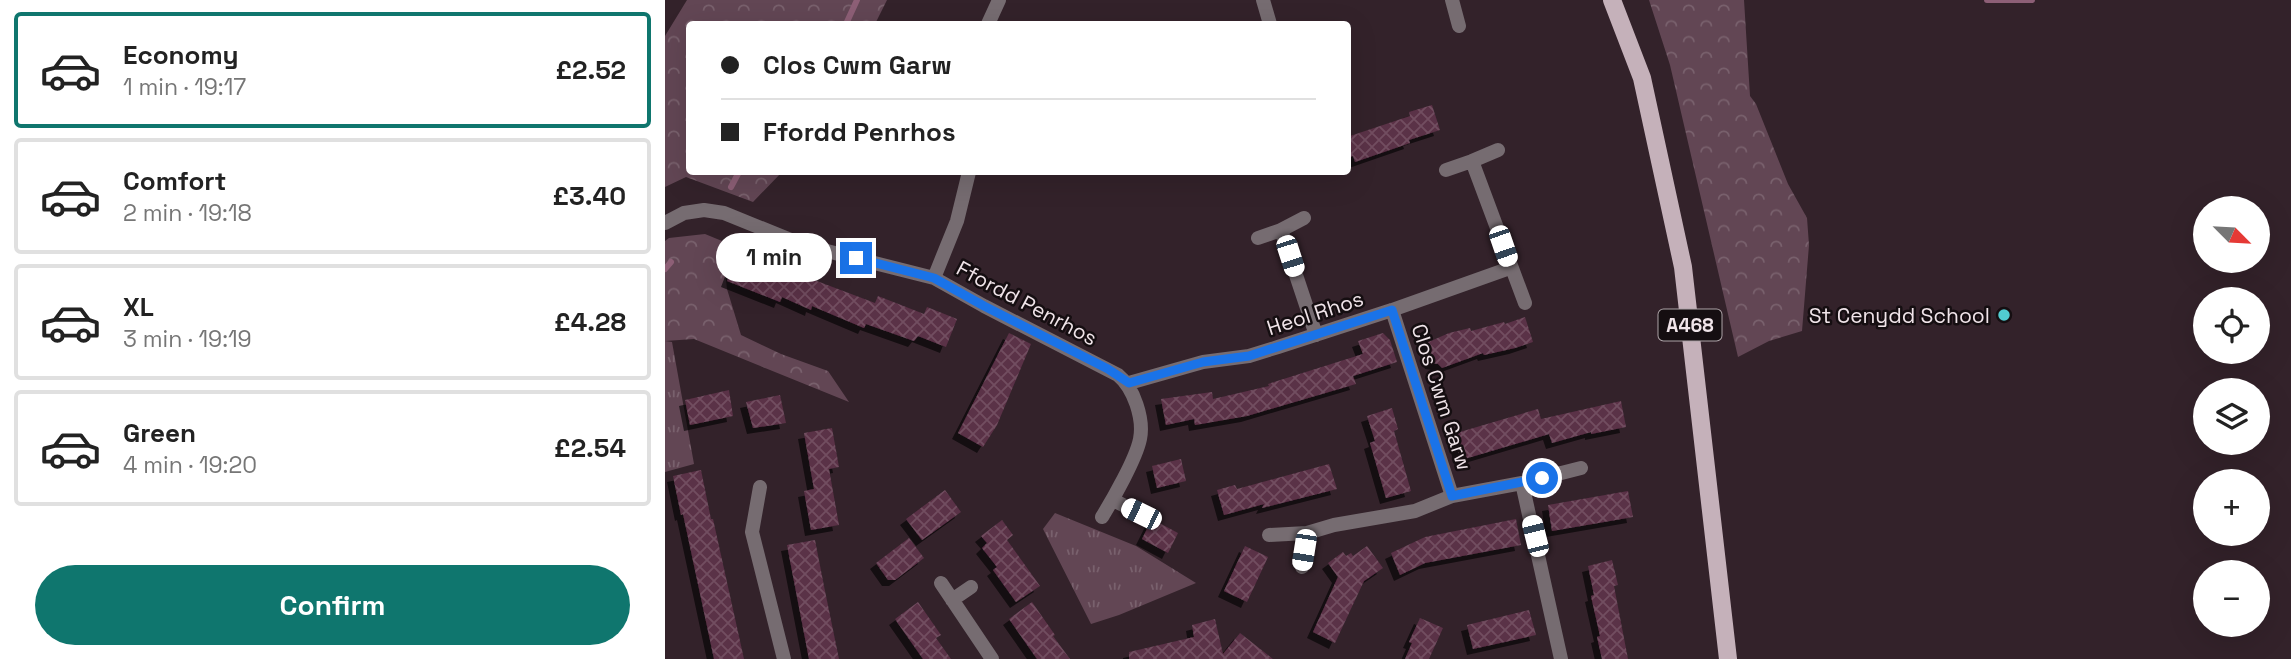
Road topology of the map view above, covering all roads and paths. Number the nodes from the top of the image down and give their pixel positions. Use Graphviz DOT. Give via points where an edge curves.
graph roads {
  1 [pos="999,0"];
  2 [pos="1263,0"];
  3 [pos="1452,0"];
  4 [pos="1612,0"];
  5 [pos="989,21"];
  6 [pos="1269,21"];
  7 [pos="1459,26"];
  8 [pos="1498,149"];
  9 [pos="1472,161"];
  10 [pos="1446,170"];
  11 [pos="968,175"];
  12 [pos="1304,218"];
  13 [pos="665,223"];
  14 [pos="1281,230"];
  15 [pos="1258,238"];
  16 [pos="1510,268"];
  17 [pos="934,278"];
  18 [pos="1525,303"];
  19 [pos="1392,310"];
  20 [pos="1316,335"];
  21 [pos="1129,383"];
  22 [pos="1581,468"];
  23 [pos="1522,483"];
  24 [pos="760,487"];
  25 [pos="1452,496"];
  26 [pos="1113,500"];
  27 [pos="1141,514"];
  28 [pos="1102,517"];
  29 [pos="1307,533"];
  30 [pos="1269,535"];
  31 [pos="1302,566"];
  32 [pos="941,583"];
  33 [pos="971,587"];
  34 [pos="952,600"];
  35 [pos="784,659"];
  36 [pos="992,659"];
  37 [pos="1561,659"];
  38 [pos="1728,659"];
  1 -- 5 [label="street"];
  2 -- 6 [label="street"];
  3 -- 7 [label="street"];
  4 -- 38 [label="main road, A468" via="1642,78 1683,267"];
  8 -- 9 [label="street"];
  9 -- 10 [label="street"];
  9 -- 16 [label="street"];
  11 -- 17 [label="street" via="957,221"];
  12 -- 14 [label="street"];
  13 -- 17 [label="street, Ffordd Penrhos" via="684,213 724,214 803,245"];
  14 -- 15 [label="street"];
  14 -- 20 [label="street"];
  16 -- 18 [label="street"];
  16 -- 19 [label="street, Heol Rhos"];
  17 -- 21 [label="street, Ffordd Penrhos"];
  19 -- 20 [label="street, Heol Rhos"];
  19 -- 25 [label="street, Clos Cwm Garw"];
  20 -- 21 [label="street, Heol Rhos" via="1249,356 1203,362"];
  21 -- 26 [label="street" via="1140,441"];
  22 -- 23 [label="street, Clos Cwm Garw"];
  23 -- 25 [label="street, Clos Cwm Garw"];
  23 -- 37 [label="street"];
  24 -- 35 [label="street" via="752,532"];
  25 -- 29 [label="street, Clos Cwm Garw" via="1415,510"];
  26 -- 27 [label="street"];
  26 -- 28 [label="street"];
  29 -- 30 [label="street, Clos Cwm Garw"];
  29 -- 31 [label="street"];
  32 -- 34 [label="street"];
  33 -- 34 [label="street"];
  34 -- 36 [label="street"];
}
